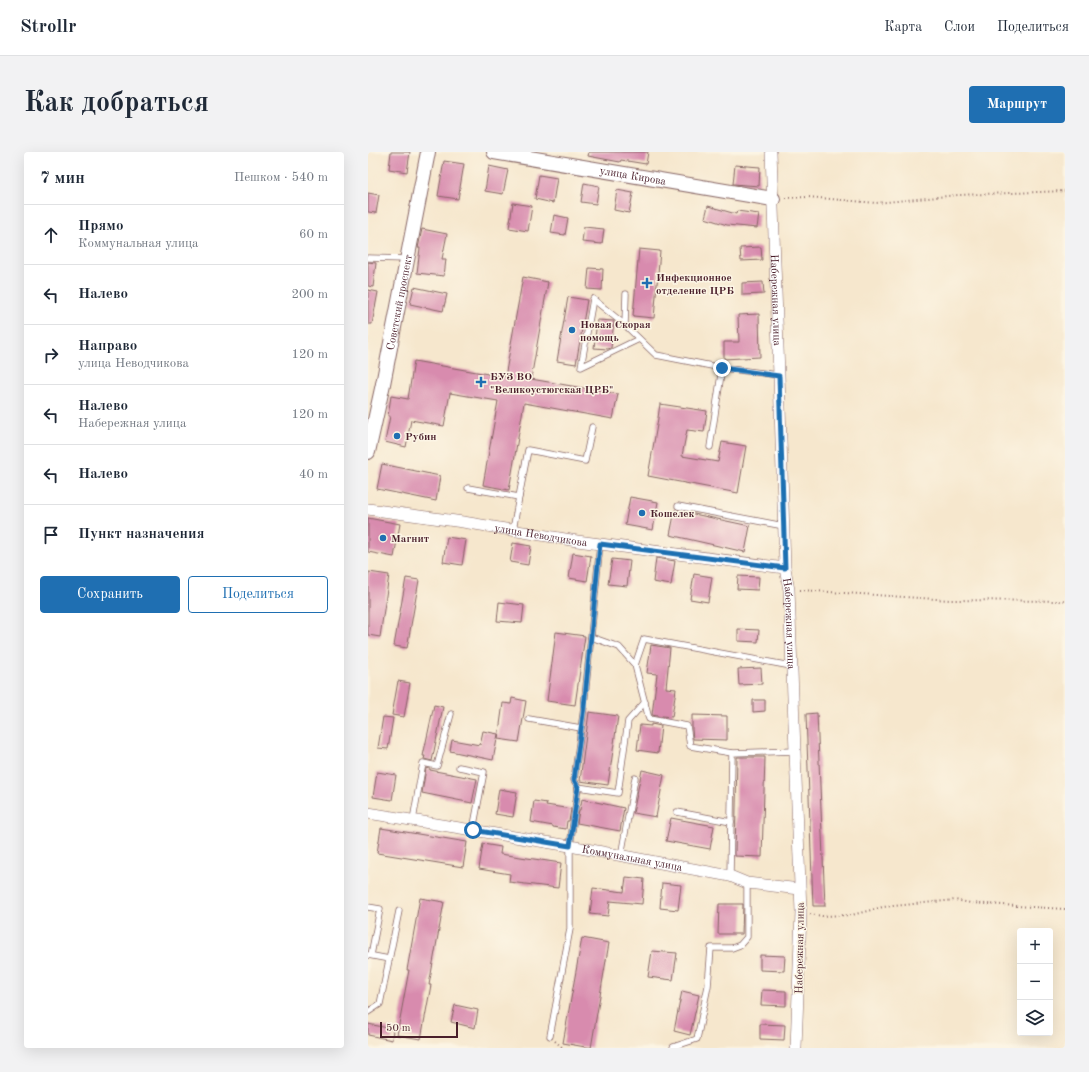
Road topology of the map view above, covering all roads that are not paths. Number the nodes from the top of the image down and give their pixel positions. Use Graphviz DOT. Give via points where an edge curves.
graph roads {
  1 [pos="428,152"];
  2 [pos="494,152"];
  3 [pos="771,152"];
  4 [pos="773,199"];
  5 [pos="368,258"];
  6 [pos="407,259"];
  7 [pos="626,294"];
  8 [pos="625,325"];
  9 [pos="639,339"];
  10 [pos="722,368"];
  11 [pos="779,376"];
  12 [pos="592,428"];
  13 [pos="710,447"];
  14 [pos="368,452"];
  15 [pos="468,488"];
  16 [pos="519,497"];
  17 [pos="678,506"];
  18 [pos="368,508"];
  19 [pos="784,526"];
  20 [pos="513,530"];
  21 [pos="600,544"];
  22 [pos="785,568"];
  23 [pos="591,637"];
  24 [pos="635,665"];
  25 [pos="791,666"];
  26 [pos="645,702"];
  27 [pos="451,714"];
  28 [pos="529,719"];
  29 [pos="581,728"];
  30 [pos="795,752"];
  31 [pos="732,753"];
  32 [pos="459,767"];
  33 [pos="635,778"];
  34 [pos="578,787"];
  35 [pos="677,812"];
  36 [pos="368,813"];
  37 [pos="413,820"];
  38 [pos="731,822"];
  39 [pos="473,830"];
  40 [pos="570,846"];
  41 [pos="621,856"];
  42 [pos="730,876"];
  43 [pos="747,883"];
  44 [pos="800,889"];
  45 [pos="368,907"];
  46 [pos="399,911"];
  47 [pos="370,955"];
  48 [pos="389,959"];
  49 [pos="368,1012"];
  50 [pos="550,1036"];
  51 [pos="673,1048"];
  52 [pos="796,1048"];
  1 -- 6 [label="street, Советский проспект"];
  2 -- 4 [label="street, улица Кирова"];
  3 -- 4 [label="street, Набережная улица"];
  4 -- 11 [label="street, Набережная улица"];
  5 -- 6 [label="lane"];
  6 -- 14 [label="street, Советский проспект"];
  7 -- 8 [label="lane"];
  8 -- 9 [label="lane"];
  8 -- 9 [label="lane" via="593,299 582,367"];
  9 -- 10 [label="lane" via="656,355"];
  10 -- 11 [label="lane"];
  10 -- 13 [label="lane"];
  11 -- 19 [label="street, Набережная улица"];
  12 -- 16 [label="lane" via="585,461 528,450"];
  15 -- 16 [label="lane"];
  16 -- 20 [label="lane"];
  17 -- 19 [label="lane"];
  18 -- 20 [label="street, улица Неводчикова"];
  19 -- 22 [label="street, Набережная улица"];
  20 -- 21 [label="street, улица Неводчикова"];
  21 -- 22 [label="street, улица Неводчикова"];
  21 -- 23 [label="lane"];
  22 -- 25 [label="street, Набережная улица" via="789,590"];
  23 -- 24 [label="lane" via="619,647"];
  23 -- 29 [label="lane"];
  24 -- 25 [label="lane" via="644,639"];
  24 -- 26 [label="lane"];
  25 -- 30 [label="street, Набережная улица"];
  26 -- 31 [label="lane" via="649,719 687,726 690,746"];
  26 -- 34 [label="lane" via="628,720 618,792"];
  27 -- 37 [label="lane" via="437,766 423,764"];
  28 -- 29 [label="lane"];
  29 -- 34 [label="lane" via="574,780"];
  30 -- 31 [label="lane"];
  30 -- 44 [label="street, Набережная улица"];
  31 -- 38 [label="lane"];
  32 -- 39 [label="lane" via="484,772"];
  33 -- 41 [label="lane"];
  34 -- 40 [label="lane"];
  35 -- 38 [label="lane"];
  36 -- 37 [label="street, Коммунальная улица"];
  37 -- 39 [label="street, Коммунальная улица"];
  38 -- 42 [label="lane"];
  39 -- 40 [label="street, Коммунальная улица"];
  40 -- 41 [label="street, Коммунальная улица"];
  40 -- 50 [label="lane" via="570,930"];
  41 -- 42 [label="street, Коммунальная улица"];
  42 -- 43 [label="street, Коммунальная улица"];
  43 -- 44 [label="street, Коммунальная улица"];
  43 -- 51 [label="lane" via="748,937 740,945 732,948 711,948 708,986 698,1039"];
  44 -- 52 [label="street, Набережная улица"];
  45 -- 47 [label="lane" via="380,909"];
  46 -- 48 [label="lane"];
  47 -- 48 [label="lane"];
  48 -- 49 [label="lane" via="380,1004"];
}
